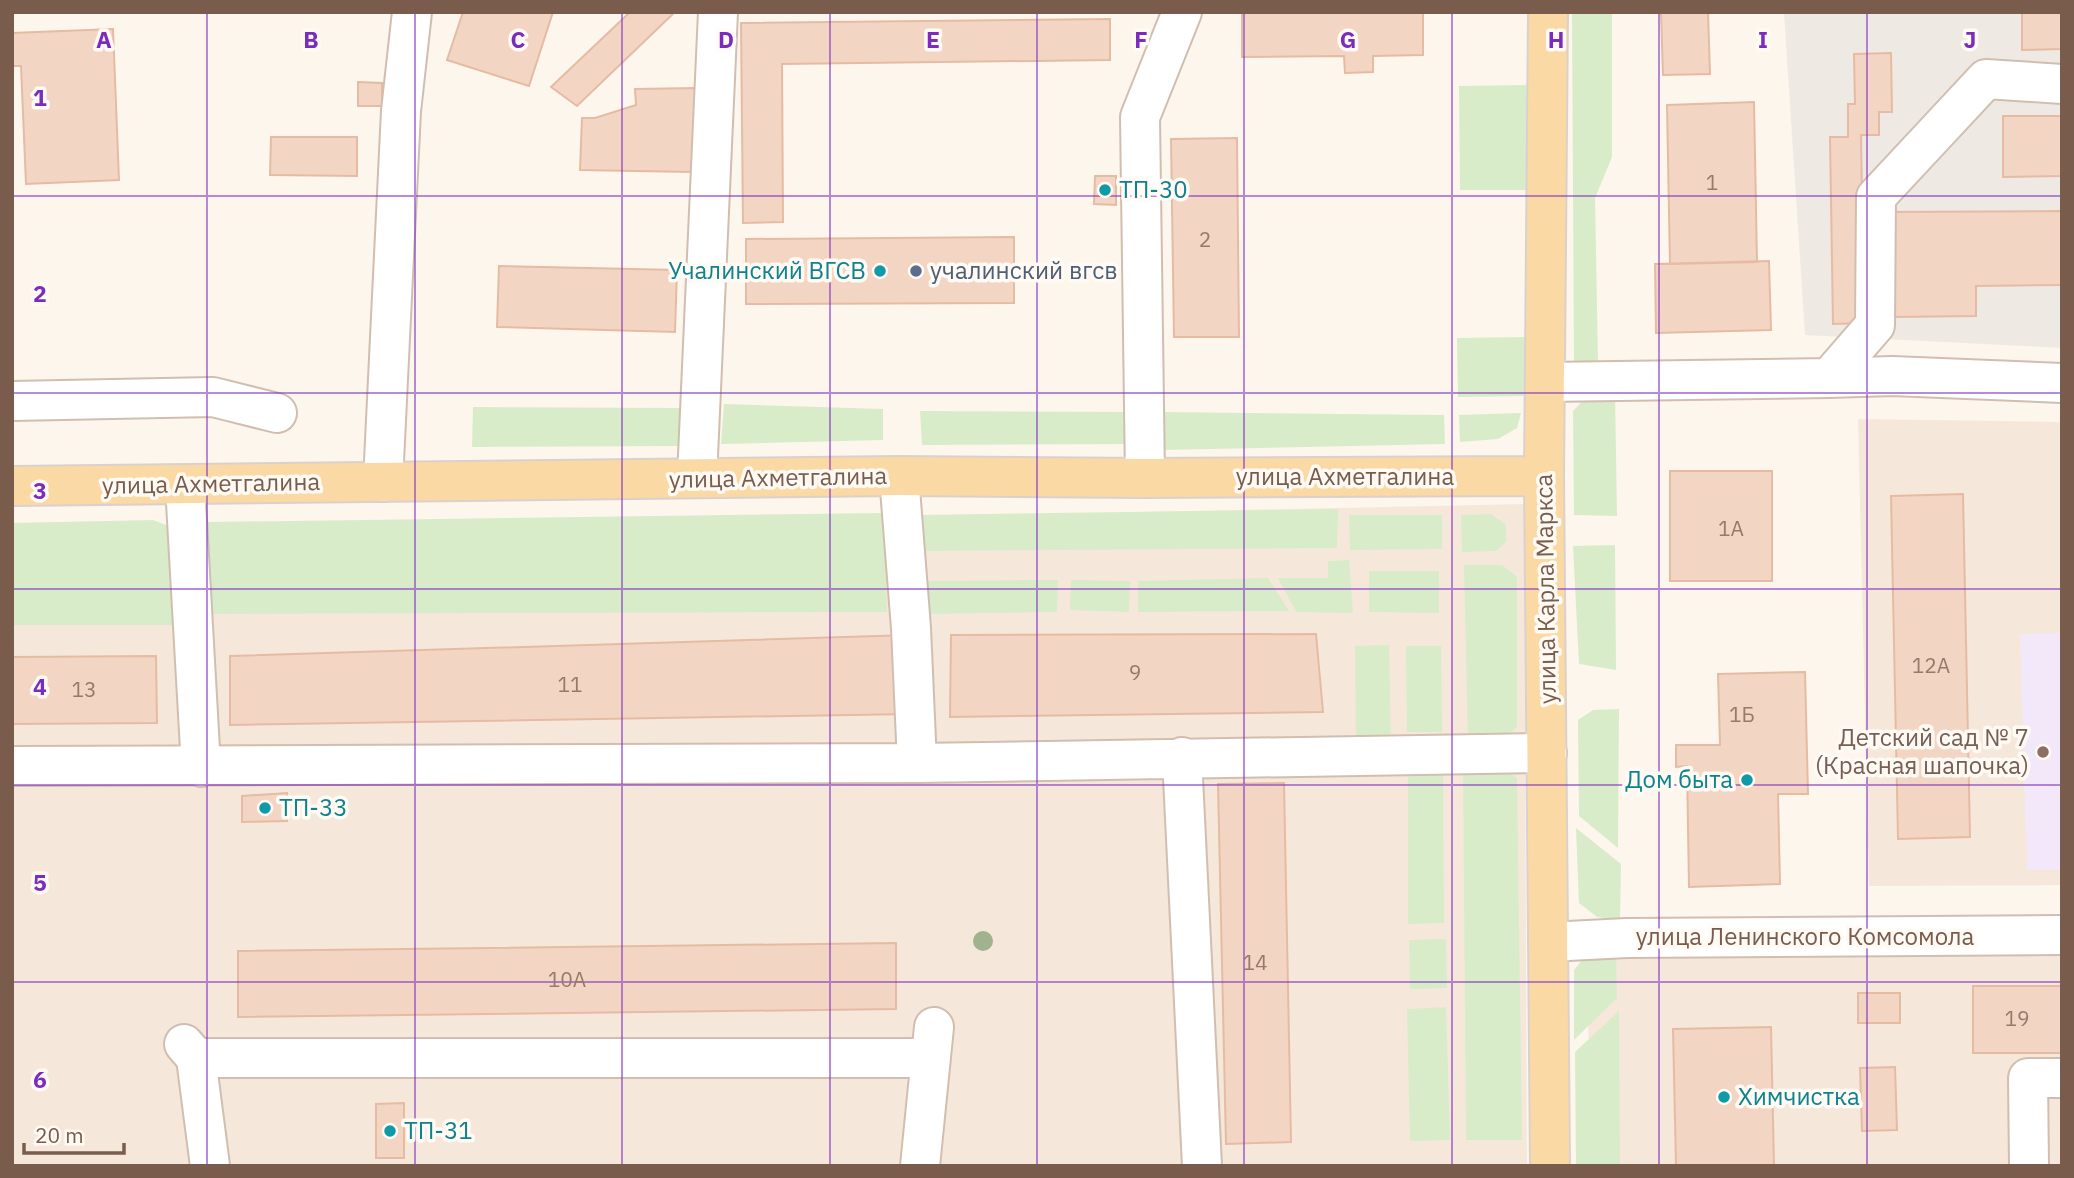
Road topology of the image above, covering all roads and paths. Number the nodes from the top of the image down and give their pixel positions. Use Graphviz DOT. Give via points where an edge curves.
graph roads {
  1 [pos="412,12"];
  2 [pos="718,12"];
  3 [pos="1182,12"];
  4 [pos="1548,12"];
  5 [pos="2062,84"];
  6 [pos="1829,378"];
  7 [pos="1545,382"];
  8 [pos="2062,383"];
  9 [pos="12,401"];
  10 [pos="277,413"];
  11 [pos="898,476"];
  12 [pos="1544,476"];
  13 [pos="697,478"];
  14 [pos="1145,478"];
  15 [pos="383,482"];
  16 [pos="12,485"];
  17 [pos="185,485"];
  18 [pos="1547,753"];
  19 [pos="1182,757"];
  20 [pos="917,763"];
  21 [pos="12,766"];
  22 [pos="201,766"];
  23 [pos="2062,935"];
  24 [pos="1548,942"];
  25 [pos="2062,1078"];
  26 [pos="210,1166"];
  27 [pos="920,1166"];
  28 [pos="1202,1166"];
  29 [pos="1550,1166"];
  30 [pos="2029,1166"];
  1 -- 15 [label="street" via="401,111"];
  2 -- 13 [label="street"];
  3 -- 14 [label="street" via="1140,117"];
  4 -- 7 [label="main road, улица Карла Маркса"];
  5 -- 6 [label="street" via="1986,79 1876,198 1875,325"];
  6 -- 7 [label="street"];
  6 -- 8 [label="street"];
  7 -- 12 [label="main road, улица Карла Маркса"];
  9 -- 10 [label="street" via="213,397"];
  11 -- 13 [label="main road, улица Ахметгалина"];
  11 -- 14 [label="main road, улица Ахметгалина"];
  11 -- 20 [label="street"];
  12 -- 14 [label="main road, улица Ахметгалина"];
  12 -- 18 [label="main road, улица Карла Маркса"];
  13 -- 15 [label="main road, улица Ахметгалина"];
  15 -- 17 [label="main road, улица Ахметгалина"];
  16 -- 17 [label="main road, улица Ахметгалина"];
  17 -- 22 [label="street"];
  18 -- 19 [label="street"];
  18 -- 24 [label="main road, улица Карла Маркса"];
  19 -- 20 [label="street"];
  19 -- 28 [label="street"];
  20 -- 22 [label="street"];
  21 -- 22 [label="street"];
  23 -- 24 [label="street, улица Ленинского Комсомола"];
  24 -- 29 [label="main road, улица Карла Маркса"];
  25 -- 30 [label="street" via="2028,1078"];
  26 -- 27 [label="street" via="211,1112 190,1051 379,1064 933,1042"];
}
